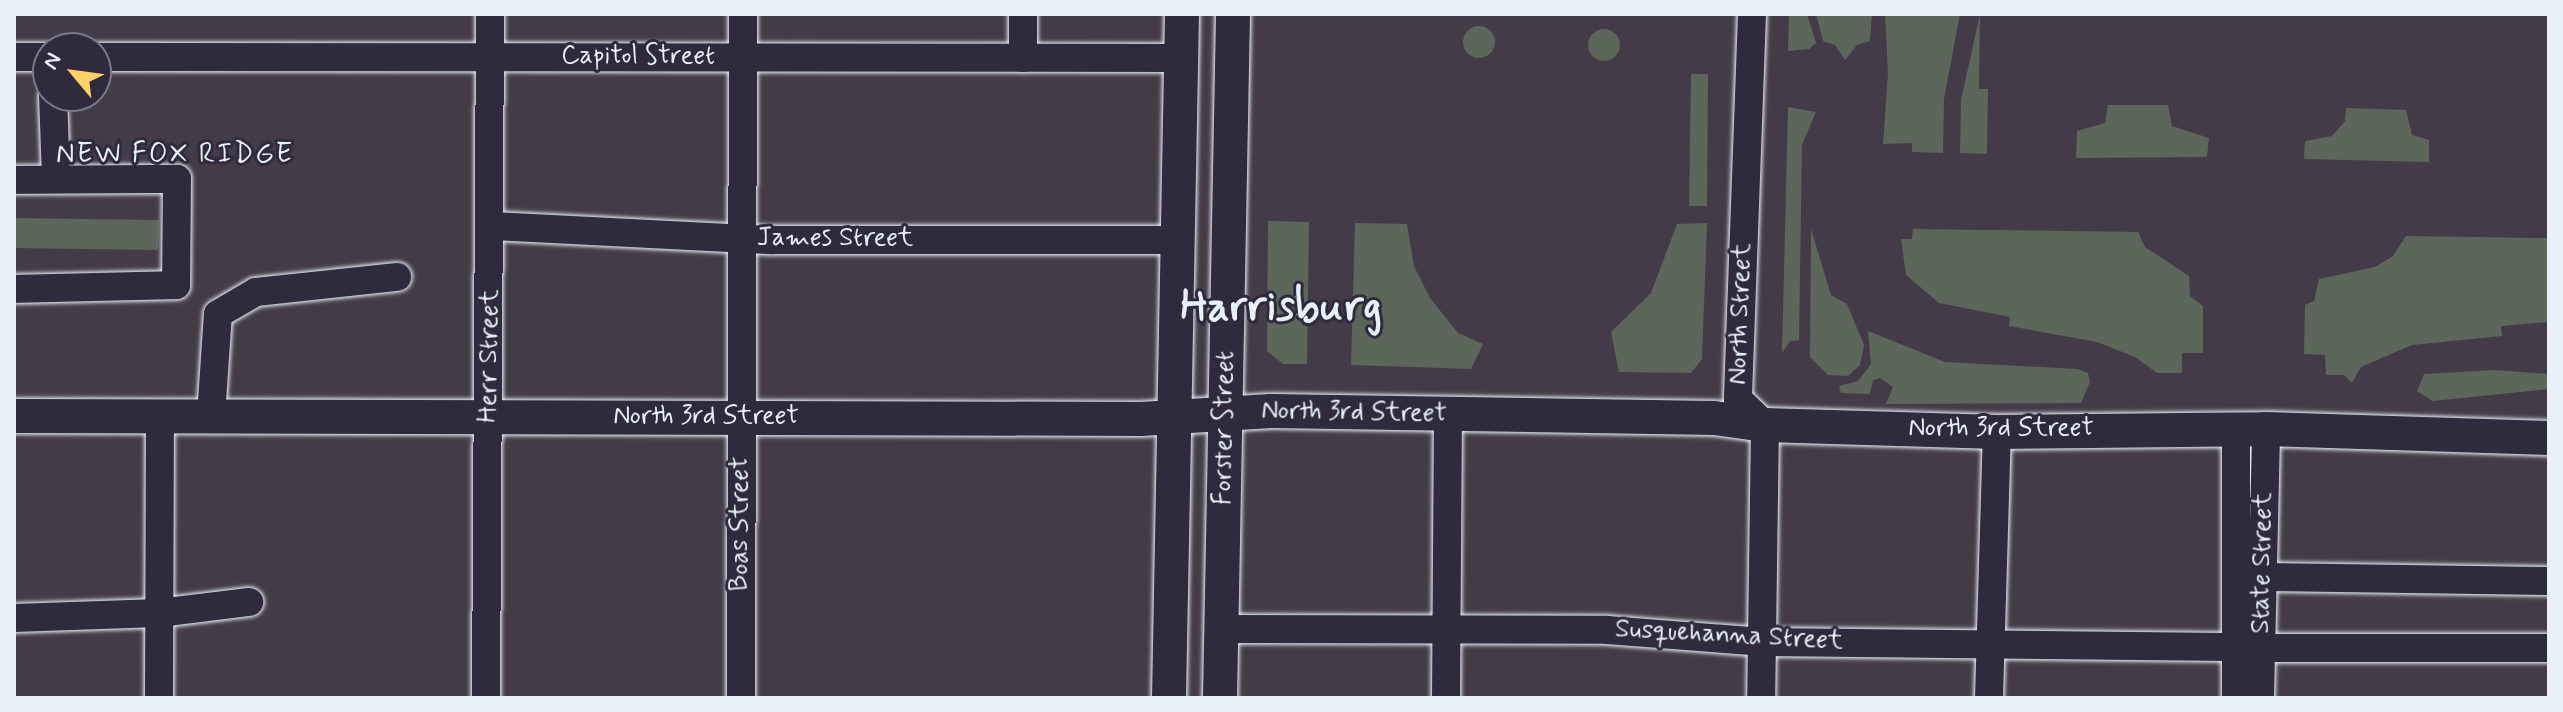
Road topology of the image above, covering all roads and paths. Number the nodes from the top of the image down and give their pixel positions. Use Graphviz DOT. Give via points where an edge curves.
graph roads {
  1 [pos="490,14"];
  2 [pos="743,14"];
  3 [pos="1023,14"];
  4 [pos="1182,14"];
  5 [pos="1233,14"];
  6 [pos="1752,14"];
  7 [pos="112,57"];
  8 [pos="490,57"];
  9 [pos="743,58"];
  10 [pos="1023,58"];
  11 [pos="1181,58"];
  12 [pos="54,112"];
  13 [pos="56,179"];
  14 [pos="14,180"];
  15 [pos="493,226"];
  16 [pos="742,239"];
  17 [pos="1178,240"];
  18 [pos="397,277"];
  19 [pos="14,289"];
  20 [pos="1225,413"];
  21 [pos="1448,414"];
  22 [pos="14,416"];
  23 [pos="160,416"];
  24 [pos="211,416"];
  25 [pos="489,417"];
  26 [pos="742,417"];
  27 [pos="1174,417"];
  28 [pos="1765,425"];
  29 [pos="2251,429"];
  30 [pos="1997,432"];
  31 [pos="2549,438"];
  32 [pos="2263,577"];
  33 [pos="2549,581"];
  34 [pos="249,602"];
  35 [pos="159,613"];
  36 [pos="14,618"];
  37 [pos="1221,629"];
  38 [pos="1447,629"];
  39 [pos="1762,642"];
  40 [pos="1992,644"];
  41 [pos="2249,648"];
  42 [pos="2549,648"];
  43 [pos="159,698"];
  44 [pos="486,698"];
  45 [pos="741,698"];
  46 [pos="1169,698"];
  47 [pos="1220,698"];
  48 [pos="1446,698"];
  49 [pos="1761,698"];
  50 [pos="1989,698"];
  51 [pos="2236,698"];
  52 [pos="2260,698"];
  1 -- 8 [label="street, Herr Street"];
  2 -- 9 [label="street, Boas Street"];
  3 -- 10 [label="street"];
  4 -- 11 [label="main road, Forster Street"];
  5 -- 20 [label="main road, Forster Street"];
  6 -- 28 [label="street, North Street" via="1738,399"];
  7 -- 8 [label="street, Capitol Street"];
  8 -- 9 [label="street, Capitol Street"];
  8 -- 15 [label="street, Herr Street"];
  9 -- 10 [label="street, Capitol Street"];
  9 -- 16 [label="street, Boas Street"];
  10 -- 11 [label="street, Capitol Street"];
  11 -- 17 [label="main road, Forster Street"];
  12 -- 13 [label="street"];
  13 -- 14 [label="street"];
  13 -- 19 [label="street" via="177,179 176,285"];
  15 -- 16 [label="street, James Street"];
  15 -- 25 [label="street, Herr Street"];
  16 -- 17 [label="street, James Street"];
  16 -- 26 [label="street, Boas Street"];
  17 -- 27 [label="main road, Forster Street"];
  18 -- 24 [label="street" via="256,292 218,314"];
  20 -- 21 [label="main road, North 3rd Street"];
  20 -- 27 [label="main road, North 3rd Street"];
  20 -- 37 [label="main road, Forster Street"];
  21 -- 28 [label="main road, North 3rd Street" via="1714,418"];
  21 -- 38 [label="street"];
  22 -- 23 [label="main road, North 3rd Street"];
  23 -- 24 [label="main road, North 3rd Street"];
  23 -- 35 [label="street"];
  24 -- 25 [label="main road, North 3rd Street"];
  25 -- 26 [label="main road, North 3rd Street"];
  25 -- 44 [label="street, Herr Street"];
  26 -- 27 [label="main road, North 3rd Street"];
  26 -- 45 [label="street, Boas Street"];
  27 -- 46 [label="main road, Forster Street"];
  28 -- 30 [label="main road, North 3rd Street"];
  28 -- 39 [label="street"];
  29 -- 30 [label="main road, North 3rd Street"];
  29 -- 31 [label="main road, North 3rd Street"];
  29 -- 32 [label="street, State Street"];
  29 -- 41 [label="street, State Street"];
  30 -- 40 [label="street"];
  32 -- 33 [label="street"];
  32 -- 41 [label="street, State Street"];
  34 -- 35 [label="street"];
  35 -- 36 [label="street"];
  35 -- 43 [label="street"];
  37 -- 38 [label="street, Susquehanna Street"];
  37 -- 47 [label="main road, Forster Street"];
  38 -- 39 [label="street, Susquehanna Street" via="1607,630"];
  38 -- 48 [label="street"];
  39 -- 40 [label="street, Susquehanna Street"];
  39 -- 49 [label="street"];
  40 -- 41 [label="street, Susquehanna Street"];
  40 -- 50 [label="street"];
  41 -- 42 [label="street, Susquehanna Street"];
  41 -- 51 [label="street, State Street"];
  41 -- 52 [label="street, State Street"];
}
